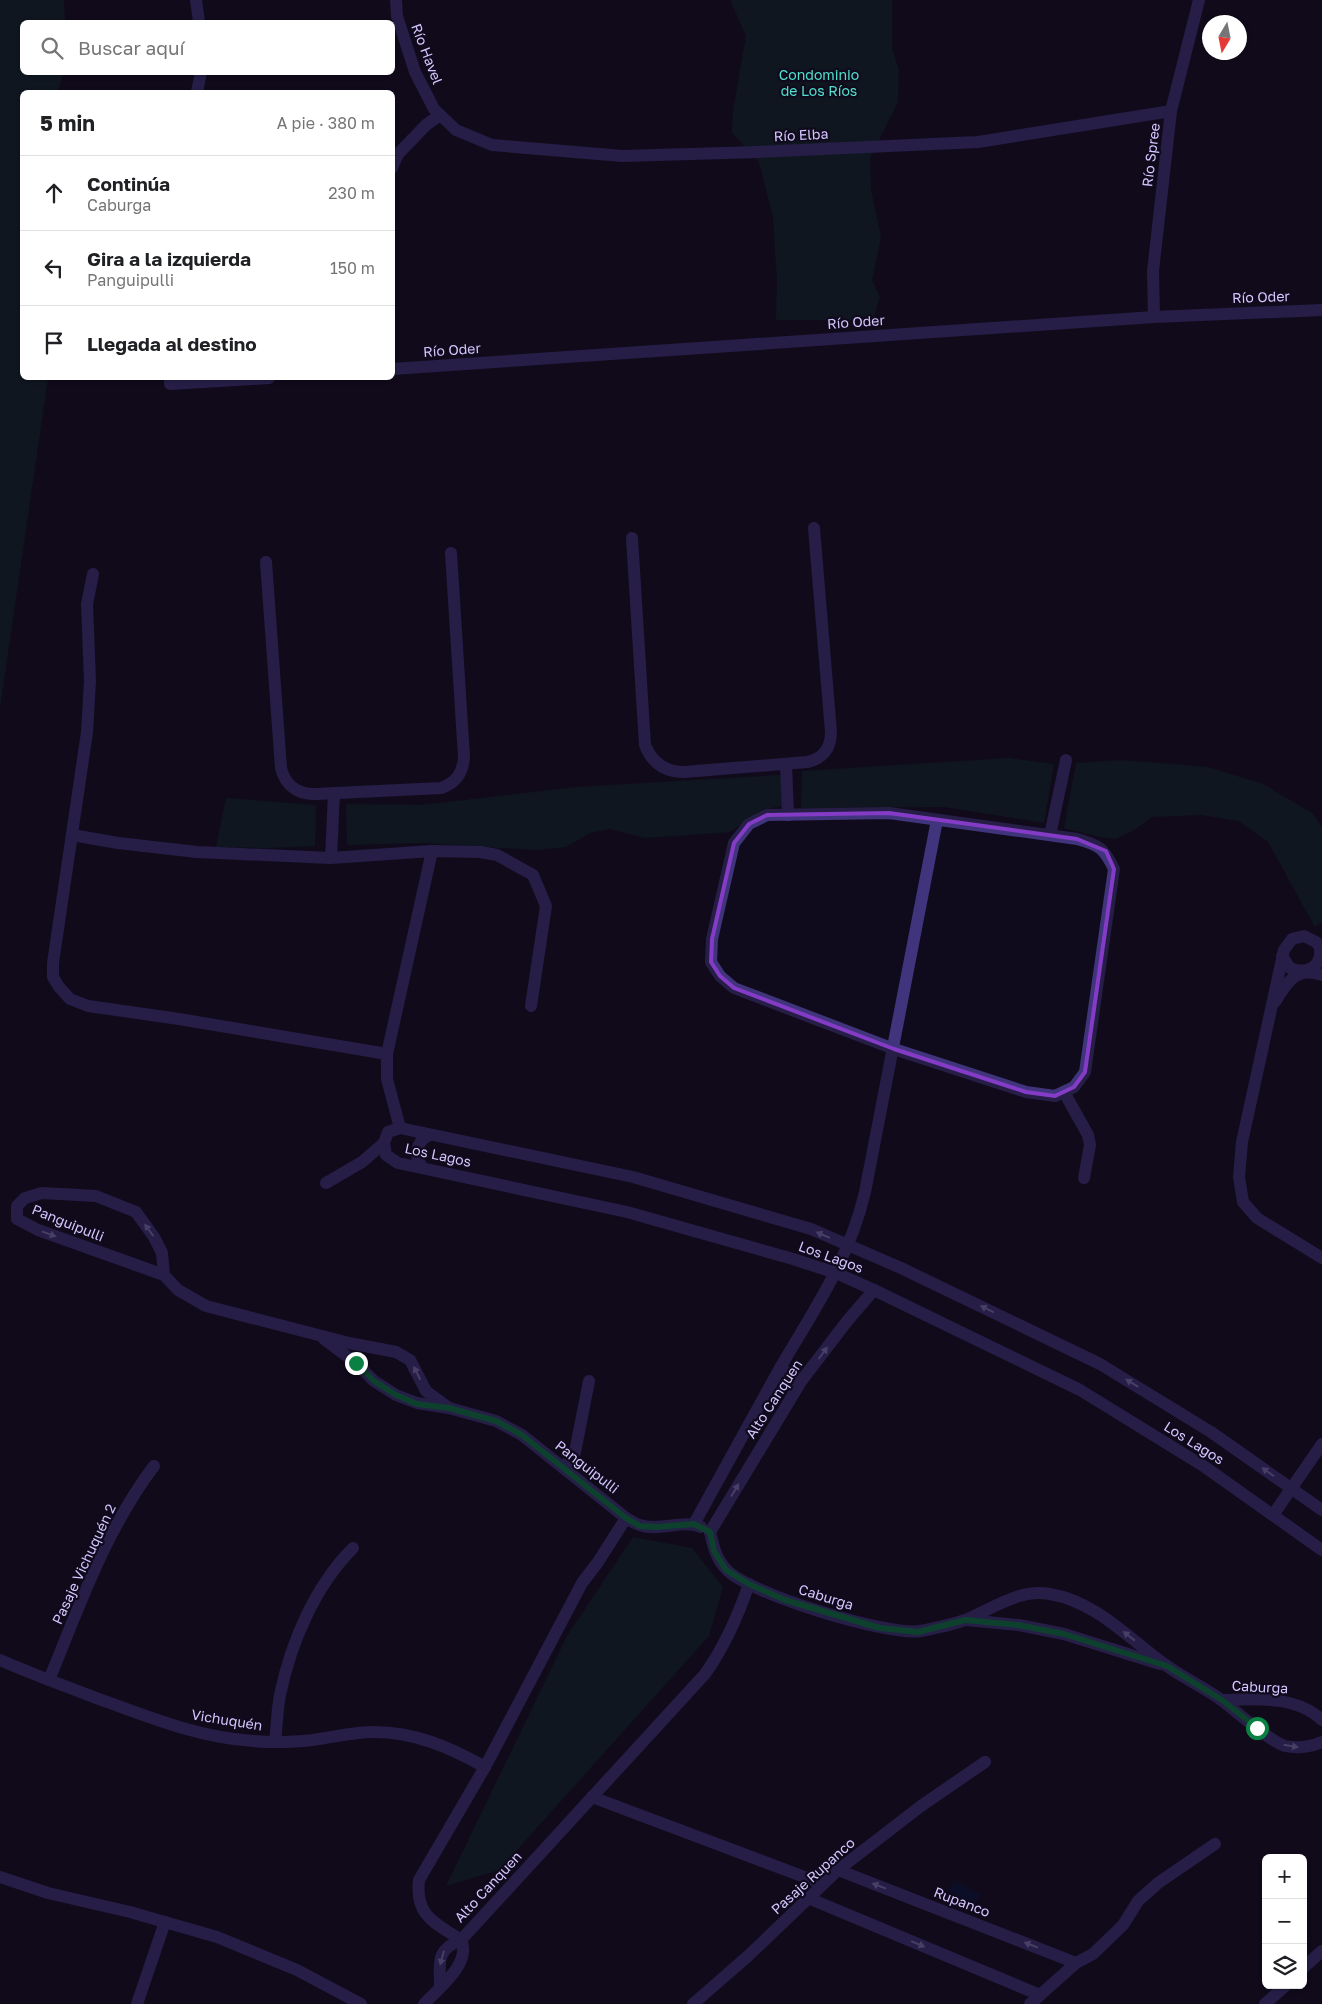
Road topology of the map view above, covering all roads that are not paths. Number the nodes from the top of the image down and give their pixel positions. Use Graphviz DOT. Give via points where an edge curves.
graph roads {
  1 [pos="196,0"];
  2 [pos="396,0"];
  3 [pos="1199,0"];
  4 [pos="199,20"];
  5 [pos="200,75"];
  6 [pos="197,90"];
  7 [pos="1171,111"];
  8 [pos="440,115"];
  9 [pos="395,161"];
  10 [pos="1322,310"];
  11 [pos="1154,317"];
  12 [pos="395,369"];
  13 [pos="203,380"];
  14 [pos="170,381"];
  15 [pos="814,528"];
  16 [pos="632,538"];
  17 [pos="451,553"];
  18 [pos="266,562"];
  19 [pos="94,574"];
  20 [pos="1066,760"];
  21 [pos="786,764"];
  22 [pos="334,793"];
  23 [pos="788,815"];
  24 [pos="937,820"];
  25 [pos="72,835"];
  26 [pos="1050,835"];
  27 [pos="432,852"];
  28 [pos="331,858"];
  29 [pos="1320,944"];
  30 [pos="1282,956"];
  31 [pos="1305,972"];
  32 [pos="1322,975"];
  33 [pos="531,1006"];
  34 [pos="1270,1011"];
  35 [pos="894,1049"];
  36 [pos="387,1054"];
  37 [pos="1064,1092"];
  38 [pos="400,1128"];
  39 [pos="429,1134"];
  40 [pos="384,1143"];
  41 [pos="423,1168"];
  42 [pos="1084,1178"];
  43 [pos="326,1183"];
  44 [pos="849,1246"];
  45 [pos="1322,1258"];
  46 [pos="836,1274"];
  47 [pos="164,1275"];
  48 [pos="874,1290"];
  49 [pos="321,1336"];
  50 [pos="780,1369"];
  51 [pos="589,1380"];
  52 [pos="802,1380"];
  53 [pos="449,1408"];
  54 [pos="1322,1444"];
  55 [pos="154,1466"];
  56 [pos="564,1468"];
  57 [pos="1291,1488"];
  58 [pos="1322,1510"];
  59 [pos="1273,1515"];
  60 [pos="626,1518"];
  61 [pos="694,1524"];
  62 [pos="710,1532"];
  63 [pos="353,1548"];
  64 [pos="1322,1550"];
  65 [pos="749,1584"];
  66 [pos="965,1620"];
  67 [pos="0,1660"];
  68 [pos="1167,1666"];
  69 [pos="49,1680"];
  70 [pos="1222,1700"];
  71 [pos="1322,1720"];
  72 [pos="275,1742"];
  73 [pos="1322,1742"];
  74 [pos="985,1762"];
  75 [pos="485,1767"];
  76 [pos="592,1797"];
  77 [pos="1215,1844"];
  78 [pos="838,1870"];
  79 [pos="0,1877"];
  80 [pos="823,1884"];
  81 [pos="808,1898"];
  82 [pos="165,1922"];
  83 [pos="461,1940"];
  84 [pos="1322,1951"];
  85 [pos="1076,1963"];
  86 [pos="1307,1964"];
  87 [pos="440,1986"];
  88 [pos="1282,1989"];
  89 [pos="1040,1995"];
  90 [pos="138,2004"];
  91 [pos="361,2004"];
  92 [pos="424,2004"];
  93 [pos="694,2004"];
  94 [pos="1030,2004"];
  95 [pos="1265,2004"];
  1 -- 4 [label="street"];
  2 -- 8 [label="street, Río Havel" via="397,16 415,72"];
  3 -- 7 [label="street, Río Spree"];
  5 -- 6 [label="street"];
  7 -- 8 [label="street, Río Elba" via="978,142 622,156 492,145 456,130"];
  7 -- 11 [label="street, Río Spree" via="1153,270"];
  8 -- 9 [label="street" via="426,125"];
  10 -- 11 [label="street, Río Oder"];
  11 -- 12 [label="street, Río Oder"];
  13 -- 14 [label="street"];
  15 -- 21 [label="street" via="831,740 818,758"];
  16 -- 21 [label="street" via="644,736 648,753 659,765 675,772"];
  17 -- 22 [label="street" via="464,757 462,769 455,781 441,788"];
  18 -- 22 [label="street" via="283,775 302,793"];
  19 -- 25 [label="street" via="87,604 89,707"];
  20 -- 26 [label="street"];
  21 -- 23 [label="street"];
  22 -- 28 [label="street"];
  23 -- 24 [label="street" via="889,812"];
  23 -- 35 [label="street" via="767,815 749,824 734,843 712,939 711,962 720,976 734,988"];
  24 -- 26 [label="street"];
  24 -- 35 [label="street, Alto Canquen"];
  25 -- 28 [label="street" via="197,852"];
  25 -- 36 [label="street" via="52,970 56,982 70,999 88,1006"];
  26 -- 37 [label="street" via="1092,843 1106,851 1114,869 1085,1072 1074,1087"];
  27 -- 28 [label="street"];
  27 -- 33 [label="street" via="497,855 533,875 546,906"];
  27 -- 36 [label="street"];
  29 -- 30 [label="street" via="1297,936 1287,943"];
  29 -- 31 [label="street" via="1318,964"];
  30 -- 31 [label="street" via="1290,968"];
  30 -- 34 [label="street"];
  31 -- 32 [label="street"];
  31 -- 34 [label="street" via="1289,982"];
  34 -- 45 [label="street" via="1242,1142 1239,1177 1243,1202 1257,1218"];
  35 -- 37 [label="street" via="1026,1092 1055,1096"];
  35 -- 44 [label="street, Alto Canquen" via="866,1192"];
  36 -- 38 [label="street" via="387,1079"];
  37 -- 42 [label="street" via="1088,1135 1090,1145"];
  38 -- 39 [label="street, Los Lagos"];
  38 -- 40 [label="street, Los Lagos" via="388,1132"];
  39 -- 41 [label="street" via="417,1147 417,1159"];
  44 -- 39 [label="street, Los Lagos, one-way" via="811,1229 633,1177"];
  40 -- 41 [label="street, Los Lagos" via="386,1155 398,1163"];
  40 -- 43 [label="street" via="362,1162"];
  41 -- 46 [label="street, Los Lagos" via="627,1212"];
  44 -- 46 [label="street, Alto Canquen"];
  57 -- 44 [label="street, Los Lagos, one-way" via="1211,1432 1100,1364"];
  46 -- 48 [label="street, Los Lagos"];
  46 -- 50 [label="street, Alto Canquen"];
  47 -- 47 [label="street, Panguipulli, one-way" via="162,1253 136,1212 87,1195 42,1193 25,1198 17,1206 17,1219 38,1230"];
  47 -- 49 [label="street, Panguipulli" via="178,1290 206,1306"];
  52 -- 48 [label="street, Alto Canquen, one-way"];
  48 -- 59 [label="street, Los Lagos" via="1080,1390 1205,1467"];
  49 -- 53 [label="street, Panguipulli" via="374,1381 396,1395 417,1404"];
  53 -- 49 [label="street, Panguipulli, one-way" via="426,1390 410,1360 396,1352"];
  50 -- 52 [label="street"];
  50 -- 61 [label="street, Alto Canquen"];
  51 -- 56 [label="street" via="575,1452"];
  62 -- 52 [label="street, Alto Canquen, one-way"];
  53 -- 56 [label="street, Panguipulli" via="496,1421 522,1435"];
  54 -- 57 [label="street"];
  55 -- 69 [label="street, Pasaje Vichuquén 2" via="136,1490 111,1535"];
  56 -- 60 [label="street, Panguipulli"];
  57 -- 58 [label="street, Los Lagos"];
  57 -- 59 [label="street"];
  59 -- 64 [label="street, Los Lagos"];
  60 -- 61 [label="street, Panguipulli" via="640,1526"];
  60 -- 75 [label="street, Alto Canquen" via="582,1583"];
  61 -- 62 [label="street"];
  62 -- 65 [label="street, Caburga" via="714,1551 726,1570"];
  63 -- 72 [label="street" via="336,1565 319,1592 287,1664 279,1697"];
  65 -- 66 [label="street, Caburga" via="785,1600 880,1628 918,1632"];
  65 -- 76 [label="street, Alto Canquen" via="734,1624 704,1674"];
  66 -- 68 [label="street, Caburga" via="1064,1634"];
  68 -- 66 [label="street, Caburga, one-way" via="1095,1610 1067,1597 1044,1592 1017,1596"];
  67 -- 69 [label="street, Vichuquén"];
  68 -- 70 [label="street, Caburga"];
  69 -- 72 [label="street, Vichuquén" via="184,1728 226,1738"];
  70 -- 71 [label="street, Caburga" via="1290,1702 1314,1712"];
  70 -- 73 [label="street, Caburga, one-way" via="1284,1746 1308,1748"];
  72 -- 75 [label="street, Vichuquén" via="373,1732 396,1733 438,1743"];
  74 -- 78 [label="street, Pasaje Rupanco"];
  75 -- 83 [label="street, Alto Canquen" via="419,1880 418,1899 424,1912"];
  76 -- 80 [label="street"];
  76 -- 83 [label="street, Alto Canquen"];
  77 -- 85 [label="street" via="1158,1883 1138,1901 1122,1924 1093,1954"];
  78 -- 80 [label="street, Pasaje Rupanco"];
  85 -- 78 [label="street, Rupanco, one-way"];
  79 -- 82 [label="street" via="57,1896"];
  80 -- 81 [label="street, Pasaje Rupanco"];
  81 -- 89 [label="street, one-way"];
  81 -- 93 [label="street, Pasaje Rupanco"];
  82 -- 90 [label="street"];
  82 -- 91 [label="street" via="260,1954"];
  83 -- 87 [label="street" via="464,1948 461,1960"];
  83 -- 87 [label="street, one-way" via="441,1954"];
  84 -- 86 [label="street"];
  85 -- 89 [label="street"];
  87 -- 92 [label="street"];
  88 -- 95 [label="street"];
  89 -- 94 [label="street"];
}
